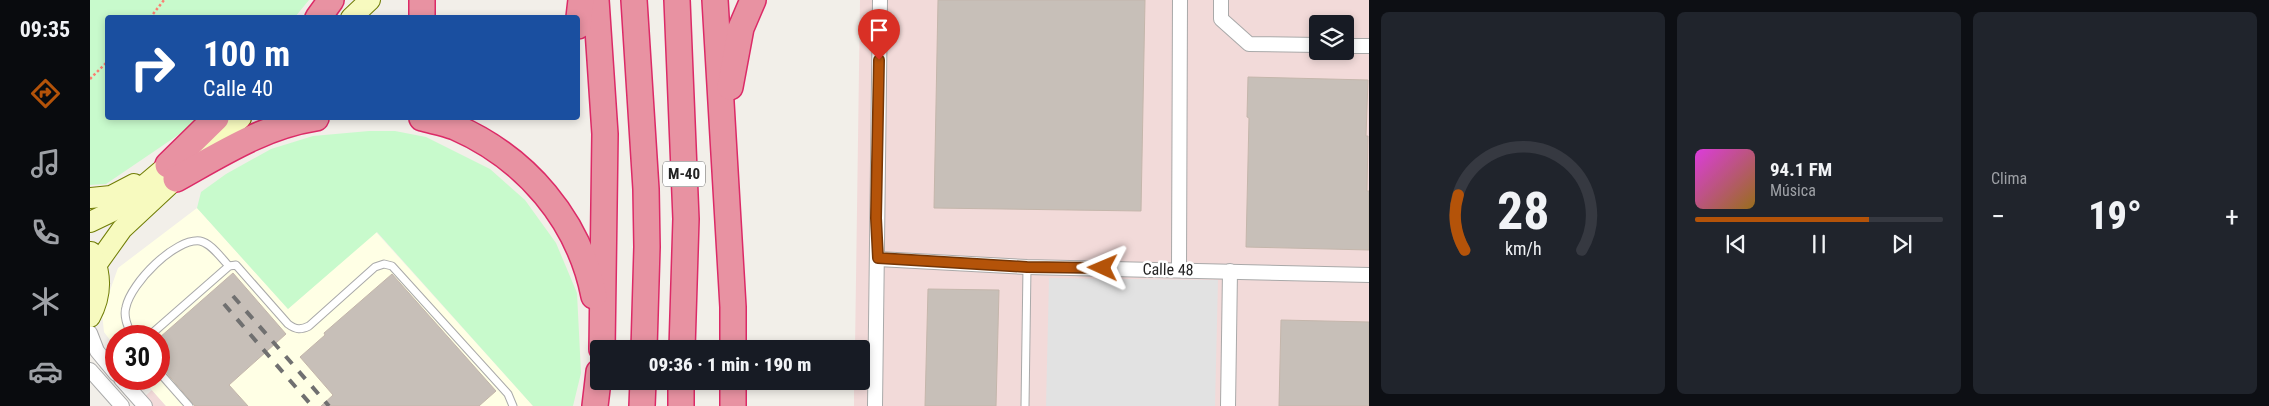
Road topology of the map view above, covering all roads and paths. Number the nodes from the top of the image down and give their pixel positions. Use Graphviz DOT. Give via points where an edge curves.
graph roads {
  1 [pos="164,0"];
  2 [pos="331,0"];
  3 [pos="355,0"];
  4 [pos="370,0"];
  5 [pos="422,0"];
  6 [pos="581,0"];
  7 [pos="596,0"];
  8 [pos="634,0"];
  9 [pos="677,0"];
  10 [pos="715,0"];
  11 [pos="753,0"];
  12 [pos="880,0"];
  13 [pos="1180,0"];
  14 [pos="1221,0"];
  15 [pos="152,15"];
  16 [pos="320,15"];
  17 [pos="339,15"];
  18 [pos="354,15"];
  19 [pos="422,15"];
  20 [pos="579,15"];
  21 [pos="1309,45"];
  22 [pos="1354,46"];
  23 [pos="1369,46"];
  24 [pos="105,64"];
  25 [pos="90,78"];
  26 [pos="214,120"];
  27 [pos="224,120"];
  28 [pos="238,120"];
  29 [pos="303,120"];
  30 [pos="430,120"];
  31 [pos="723,126"];
  32 [pos="172,172"];
  33 [pos="90,198"];
  34 [pos="90,222"];
  35 [pos="94,257"];
  36 [pos="878,258"];
  37 [pos="228,266"];
  38 [pos="1027,267"];
  39 [pos="1179,269"];
  40 [pos="1230,271"];
  41 [pos="1369,274"];
  42 [pos="90,317"];
  43 [pos="127,325"];
  44 [pos="161,325"];
  45 [pos="90,334"];
  46 [pos="601,340"];
  47 [pos="602,340"];
  48 [pos="644,340"];
  49 [pos="682,340"];
  50 [pos="733,340"];
  51 [pos="105,359"];
  52 [pos="94,375"];
  53 [pos="170,384"];
  54 [pos="132,390"];
  55 [pos="596,390"];
  56 [pos="643,390"];
  57 [pos="681,390"];
  58 [pos="733,390"];
  59 [pos="122,406"];
  60 [pos="145,406"];
  61 [pos="189,406"];
  62 [pos="513,406"];
  63 [pos="594,406"];
  64 [pos="642,406"];
  65 [pos="681,406"];
  66 [pos="733,406"];
  67 [pos="875,406"];
  68 [pos="1025,406"];
  69 [pos="1228,406"];
  1 -- 15 [label="path"];
  2 -- 16 [label="highway"];
  3 -- 17 [label="main road"];
  4 -- 18 [label="main road"];
  5 -- 19 [label="highway"];
  6 -- 20 [label="highway"];
  7 -- 47 [label="highway" via="605,134"];
  8 -- 48 [label="highway, M-40" via="646,189"];
  9 -- 49 [label="highway, M-40" via="686,219"];
  10 -- 31 [label="highway"];
  11 -- 31 [label="highway" via="741,28"];
  12 -- 36 [label="street"];
  13 -- 39 [label="street"];
  14 -- 21 [label="street" via="1222,19 1249,44"];
  22 -- 23 [label="street"];
  24 -- 25 [label="path"];
  26 -- 32 [label="highway"];
  27 -- 32 [label="main road"];
  28 -- 32 [label="main road"];
  29 -- 32 [label="highway" via="256,135"];
  30 -- 46 [label="highway" via="453,126 484,141 520,168 549,196 570,228 588,268"];
  31 -- 50 [label="highway"];
  32 -- 33 [label="main road" via="111,196"];
  32 -- 34 [label="main road" via="115,210"];
  32 -- 35 [label="main road"];
  35 -- 42 [label="main road" via="100,285"];
  36 -- 38 [label="street, Calle 48"];
  36 -- 67 [label="street"];
  37 -- 43 [label="lane" via="202,242 181,244 135,286 126,307"];
  37 -- 44 [label="lane"];
  37 -- 62 [label="lane" via="236,265 288,324 302,330 375,268 384,264 392,266 508,394"];
  38 -- 39 [label="street, Calle 48"];
  38 -- 68 [label="lane"];
  39 -- 40 [label="street, Calle 48"];
  40 -- 41 [label="street, Calle 48"];
  40 -- 69 [label="street"];
  45 -- 51 [label="street" via="97,351"];
  52 -- 59 [label="street"];
  53 -- 61 [label="lane"];
  54 -- 60 [label="street"];
  55 -- 63 [label="highway"];
  56 -- 64 [label="highway"];
  57 -- 65 [label="highway"];
  58 -- 66 [label="highway"];
}
